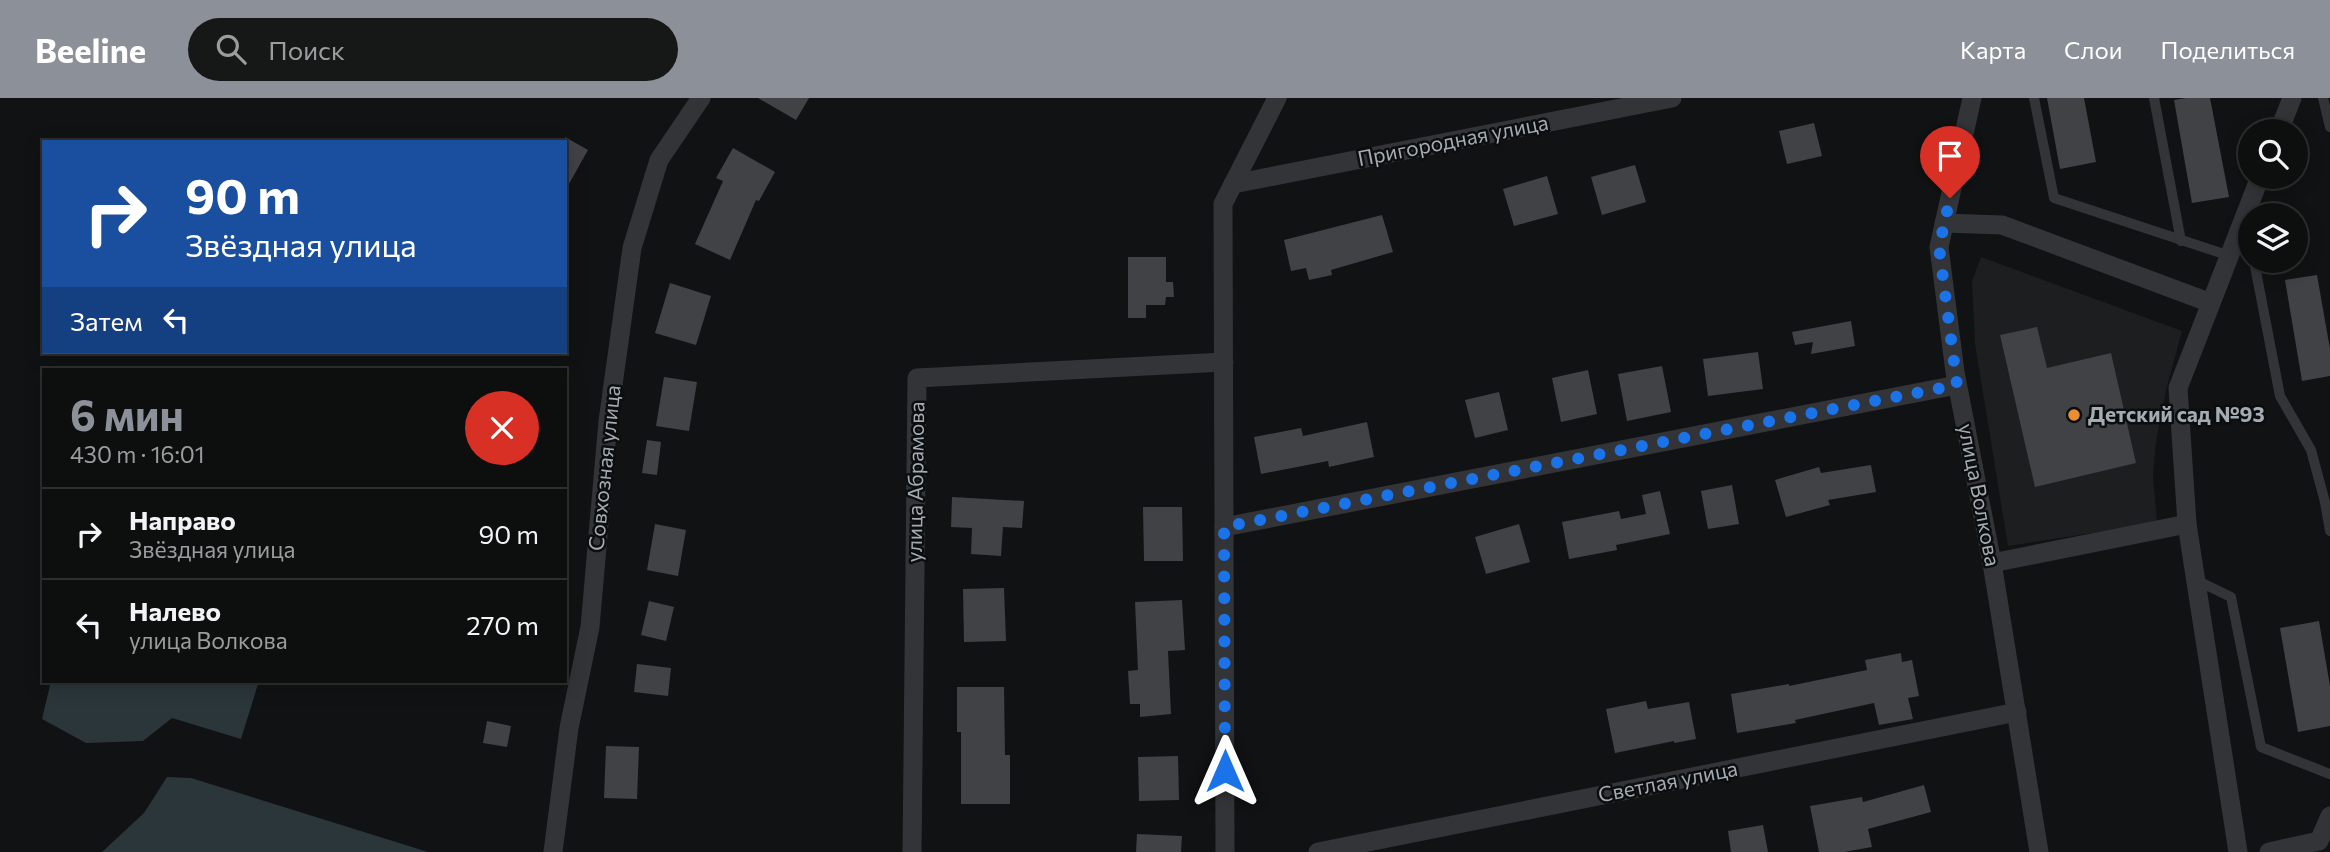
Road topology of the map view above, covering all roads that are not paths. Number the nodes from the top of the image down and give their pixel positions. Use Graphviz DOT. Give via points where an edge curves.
graph roads {
  1 [pos="701,98"];
  2 [pos="1277,98"];
  3 [pos="1672,98"];
  4 [pos="1972,98"];
  5 [pos="2034,98"];
  6 [pos="2154,98"];
  7 [pos="2292,98"];
  8 [pos="2323,98"];
  9 [pos="2284,119"];
  10 [pos="2330,127"];
  11 [pos="1233,184"];
  12 [pos="1944,223"];
  13 [pos="2238,235"];
  14 [pos="2181,241"];
  15 [pos="2230,256"];
  16 [pos="2256,273"];
  17 [pos="2211,303"];
  18 [pos="1224,362"];
  19 [pos="1957,385"];
  20 [pos="2187,524"];
  21 [pos="1224,527"];
  22 [pos="2330,531"];
  23 [pos="1992,563"];
  24 [pos="2198,581"];
  25 [pos="2017,712"];
  26 [pos="2330,774"];
  27 [pos="2330,816"];
  28 [pos="553,852"];
  29 [pos="912,852"];
  30 [pos="1226,852"];
  31 [pos="1318,852"];
  32 [pos="2039,852"];
  33 [pos="2238,852"];
  34 [pos="2269,852"];
  1 -- 28 [label="street, Совхозная улица" via="659,160 632,248 608,421 590,627 569,728"];
  2 -- 11 [label="street"];
  3 -- 11 [label="street, Пригородная улица"];
  4 -- 12 [label="street, улица Волкова"];
  5 -- 14 [label="lane" via="2054,198"];
  6 -- 14 [label="lane"];
  7 -- 9 [label="street"];
  8 -- 10 [label="lane"];
  11 -- 18 [label="street" via="1223,204"];
  12 -- 17 [label="street" via="2002,225"];
  12 -- 19 [label="street, улица Волкова" via="1939,247"];
  13 -- 15 [label="street"];
  14 -- 15 [label="lane"];
  15 -- 17 [label="street"];
  16 -- 22 [label="lane" via="2280,396 2311,450"];
  17 -- 20 [label="street" via="2178,388"];
  18 -- 21 [label="street"];
  18 -- 29 [label="street, улица Абрамова" via="916,378"];
  19 -- 21 [label="street"];
  19 -- 23 [label="street, улица Волкова"];
  20 -- 23 [label="street"];
  20 -- 24 [label="street"];
  21 -- 30 [label="street"];
  23 -- 25 [label="street, улица Волкова"];
  24 -- 26 [label="lane" via="2231,597 2261,747"];
  24 -- 33 [label="street"];
  25 -- 31 [label="street, Светлая улица"];
  25 -- 32 [label="street, улица Волкова"];
  27 -- 34 [label="street" via="2319,841"];
}
